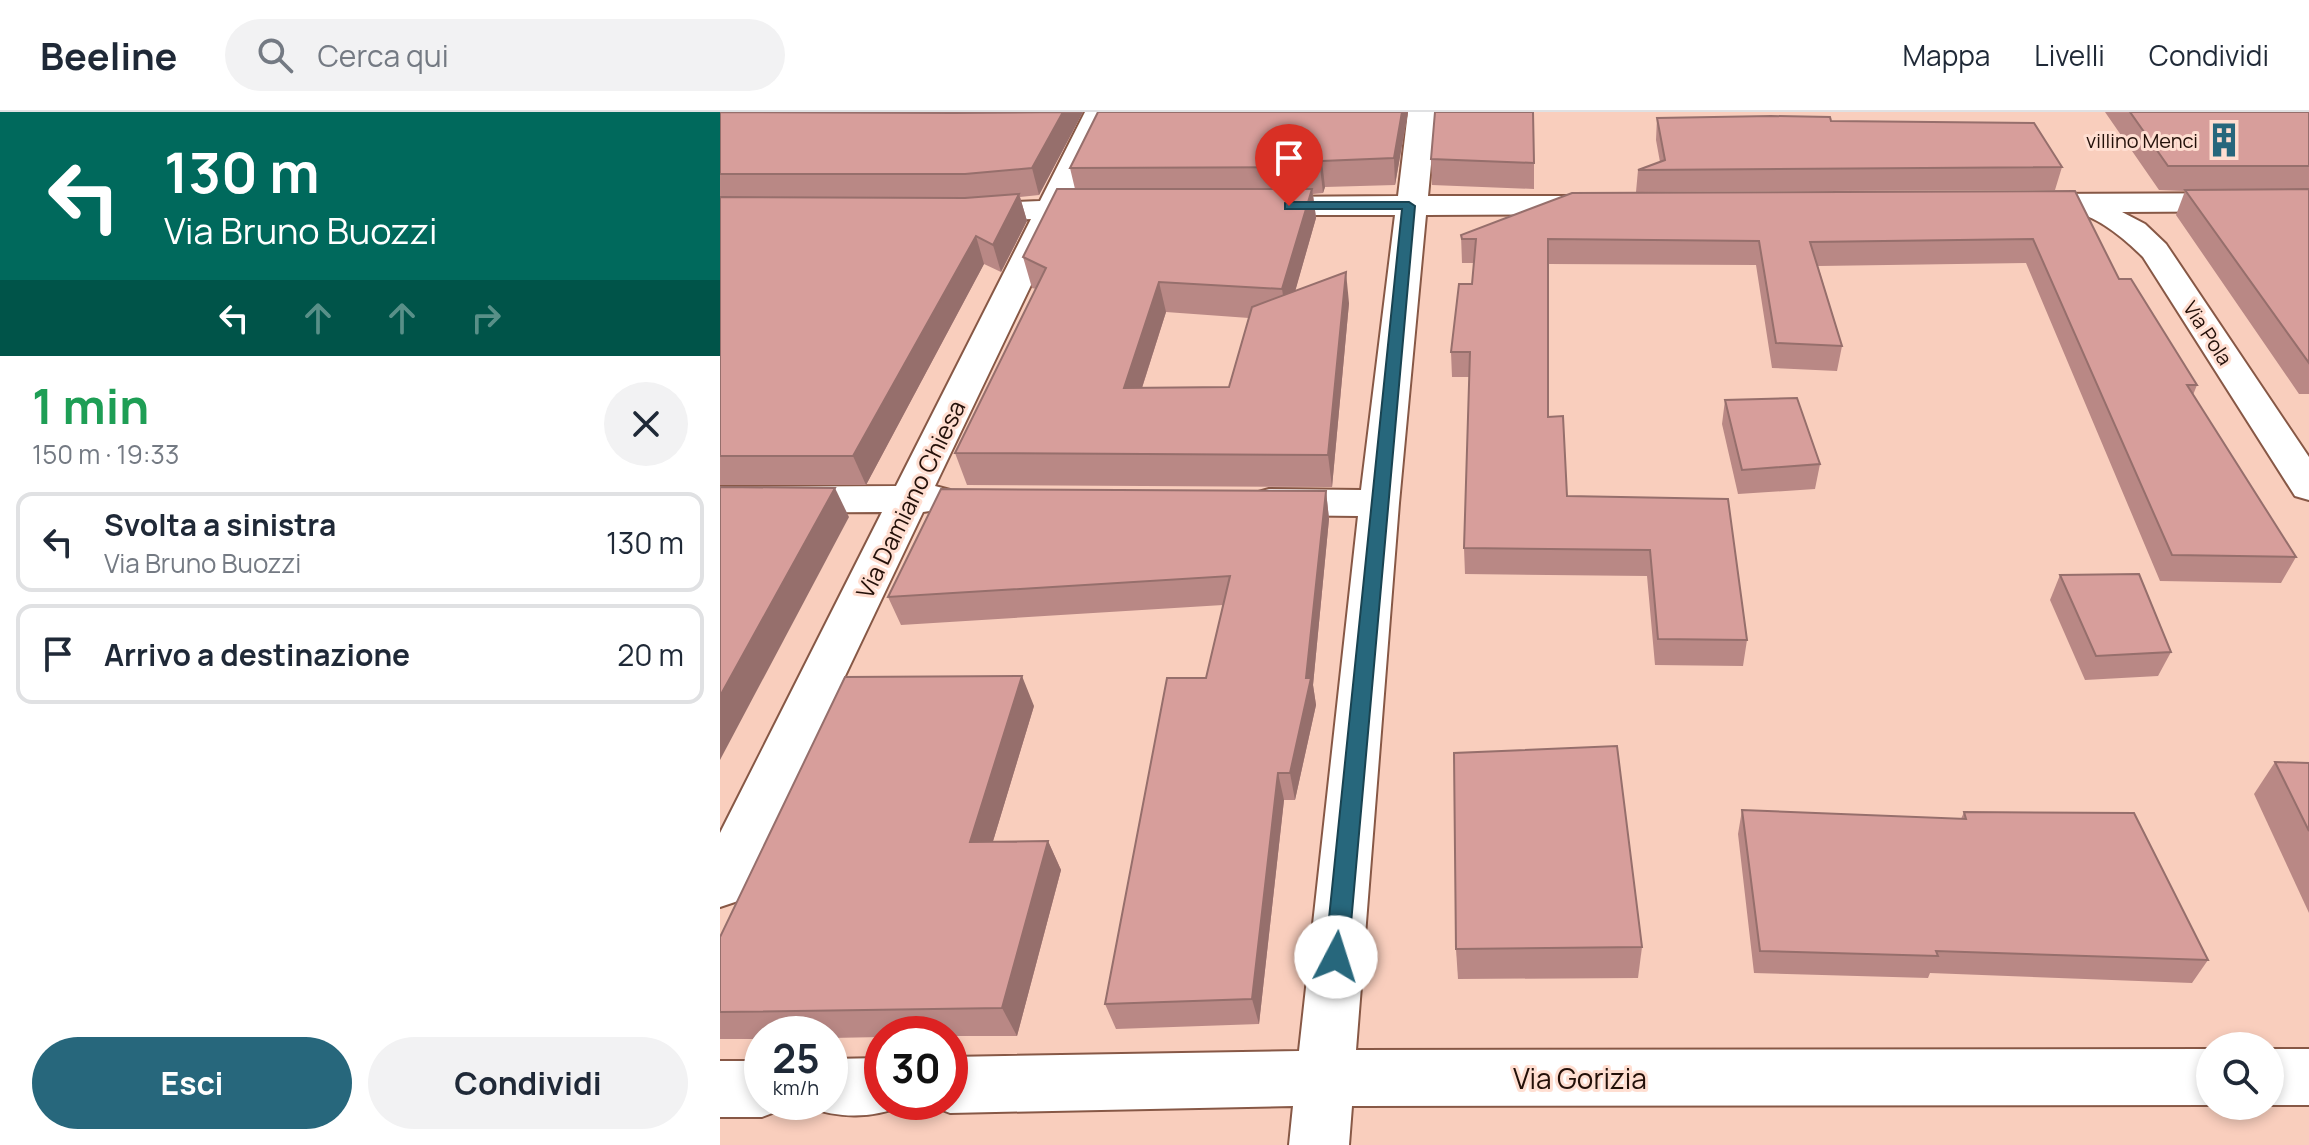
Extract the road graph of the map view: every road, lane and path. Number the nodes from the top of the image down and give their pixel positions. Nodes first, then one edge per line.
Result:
1 (1099, 112) edge
2 (1422, 112) edge
3 (2309, 202) edge
4 (1989, 203) edge
5 (2083, 203) junction
6 (1628, 205) edge
7 (936, 206) edge
8 (1143, 206) edge
9 (1221, 206) edge
10 (1409, 206) junction
11 (1049, 207) junction
12 (2309, 487) edge
13 (911, 499) junction
14 (973, 499) edge
15 (720, 500) edge
16 (1238, 502) edge
17 (1379, 503) junction
18 (720, 885) edge
19 (2196, 1077) edge
20 (2284, 1077) edge
21 (2309, 1077) edge
22 (1325, 1078) junction
23 (968, 1085) edge
24 (720, 1089) edge
25 (744, 1089) edge
26 (1319, 1145) edge

1 - 11 street, Via Damiano Chiesa
2 - 10 street
3 - 5 street
4 - 5 street
5 - 12 street, Via Pola
6 - 10 street
7 - 11 street
8 - 11 street
9 - 10 street
10 - 17 street
11 - 13 street, Via Damiano Chiesa
13 - 14 street
13 - 15 street
13 - 18 street, Via Damiano Chiesa
16 - 17 street
17 - 22 street
19 - 22 street, Via Gorizia
20 - 21 street
22 - 23 street, Via Gorizia
22 - 26 street
24 - 25 street

